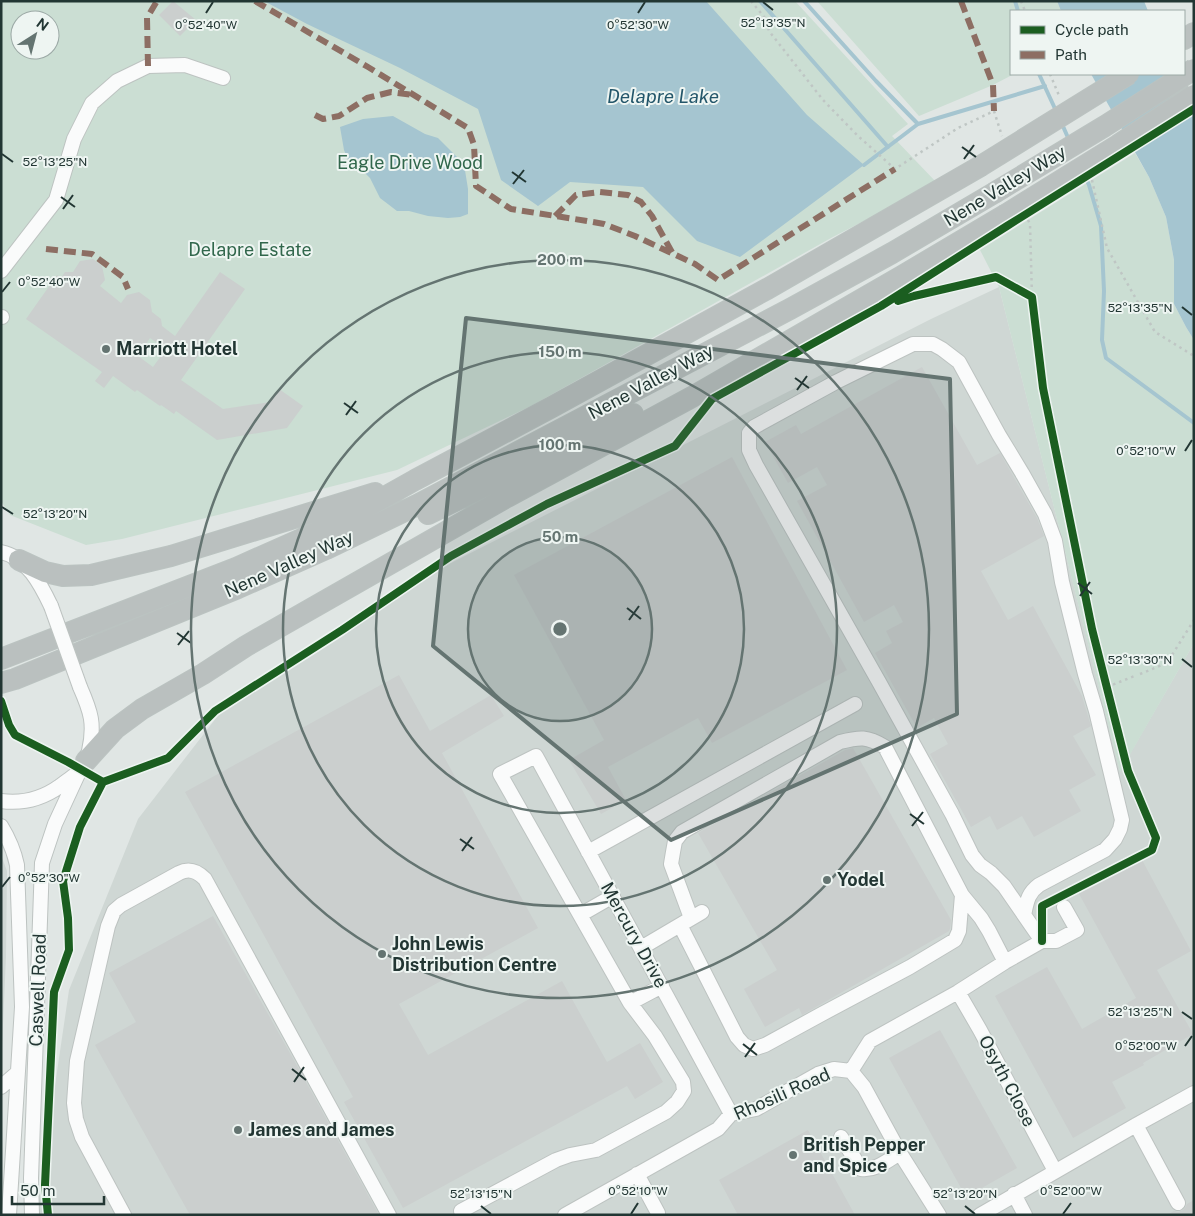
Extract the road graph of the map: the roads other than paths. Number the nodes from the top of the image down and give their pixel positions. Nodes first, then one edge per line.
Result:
1 (1127, 75) edge
2 (1185, 75) edge
3 (223, 78) dead end
4 (1194, 95) edge
5 (1, 271) edge
6 (801, 333) junction
7 (415, 480) junction
8 (7, 553) edge
9 (238, 588) junction
10 (1, 659) edge
11 (1, 683) edge
12 (855, 704) dead end
13 (82, 766) junction
14 (1, 801) edge
15 (1, 826) edge
16 (588, 852) junction
17 (962, 895) junction
18 (613, 896) junction
19 (1064, 907) dead end
20 (580, 915) junction
21 (1024, 915) junction
22 (691, 918) junction
23 (1042, 941) junction
24 (641, 948) junction
25 (1004, 962) junction
26 (662, 986) junction
27 (958, 992) junction
28 (630, 1003) junction
29 (850, 1071) junction
30 (17, 1073) junction
31 (1, 1087) edge
32 (1194, 1093) edge
33 (731, 1114) junction
34 (1136, 1125) junction
35 (841, 1137) dead end
36 (900, 1153) junction
37 (1055, 1172) junction
38 (637, 1174) junction
39 (1014, 1194) junction
40 (1178, 1203) dead end
41 (461, 1211) dead end
42 (9, 1215) edge
43 (32, 1215) edge
44 (124, 1215) edge
45 (389, 1215) edge
46 (565, 1215) edge
47 (658, 1215) edge
48 (939, 1215) edge
49 (980, 1215) edge
50 (1025, 1215) edge

1 - 7 highway, Nene Valley Way, bridge
2 - 9 highway, Nene Valley Way, bridge
3 - 5 street
4 - 6 highway, bridge
6 - 9 highway
6 - 13 highway
7 - 8 highway
7 - 10 highway, Nene Valley Way
8 - 13 street, Caswell Road, bridge
9 - 11 highway, Nene Valley Way
12 - 16 street
13 - 14 street
13 - 43 street, Caswell Road
15 - 30 street, Caswell Road
16 - 18 street, Mercury Drive
16 - 20 street, Mercury Drive
17 - 22 street
17 - 22 street
17 - 25 street
18 - 20 street
18 - 24 street, Mercury Drive
19 - 23 street, Rhosili Road
20 - 28 street
21 - 21 street
21 - 23 street
22 - 24 street
23 - 25 street, Rhosili Road
24 - 26 street, Mercury Drive
25 - 27 street, Rhosili Road
26 - 28 street
26 - 33 street, Mercury Drive
27 - 29 street, Rhosili Road
27 - 37 street, Osyth Close
28 - 41 street
29 - 33 street, Rhosili Road
29 - 36 street
30 - 31 street
30 - 42 street, Caswell Road
32 - 34 street
33 - 38 street, Rhosili Road
34 - 37 street
34 - 40 street
35 - 36 street
36 - 48 street
37 - 39 street
38 - 46 street, Rhosili Road
38 - 47 street
39 - 49 street
39 - 50 street
44 - 45 street

